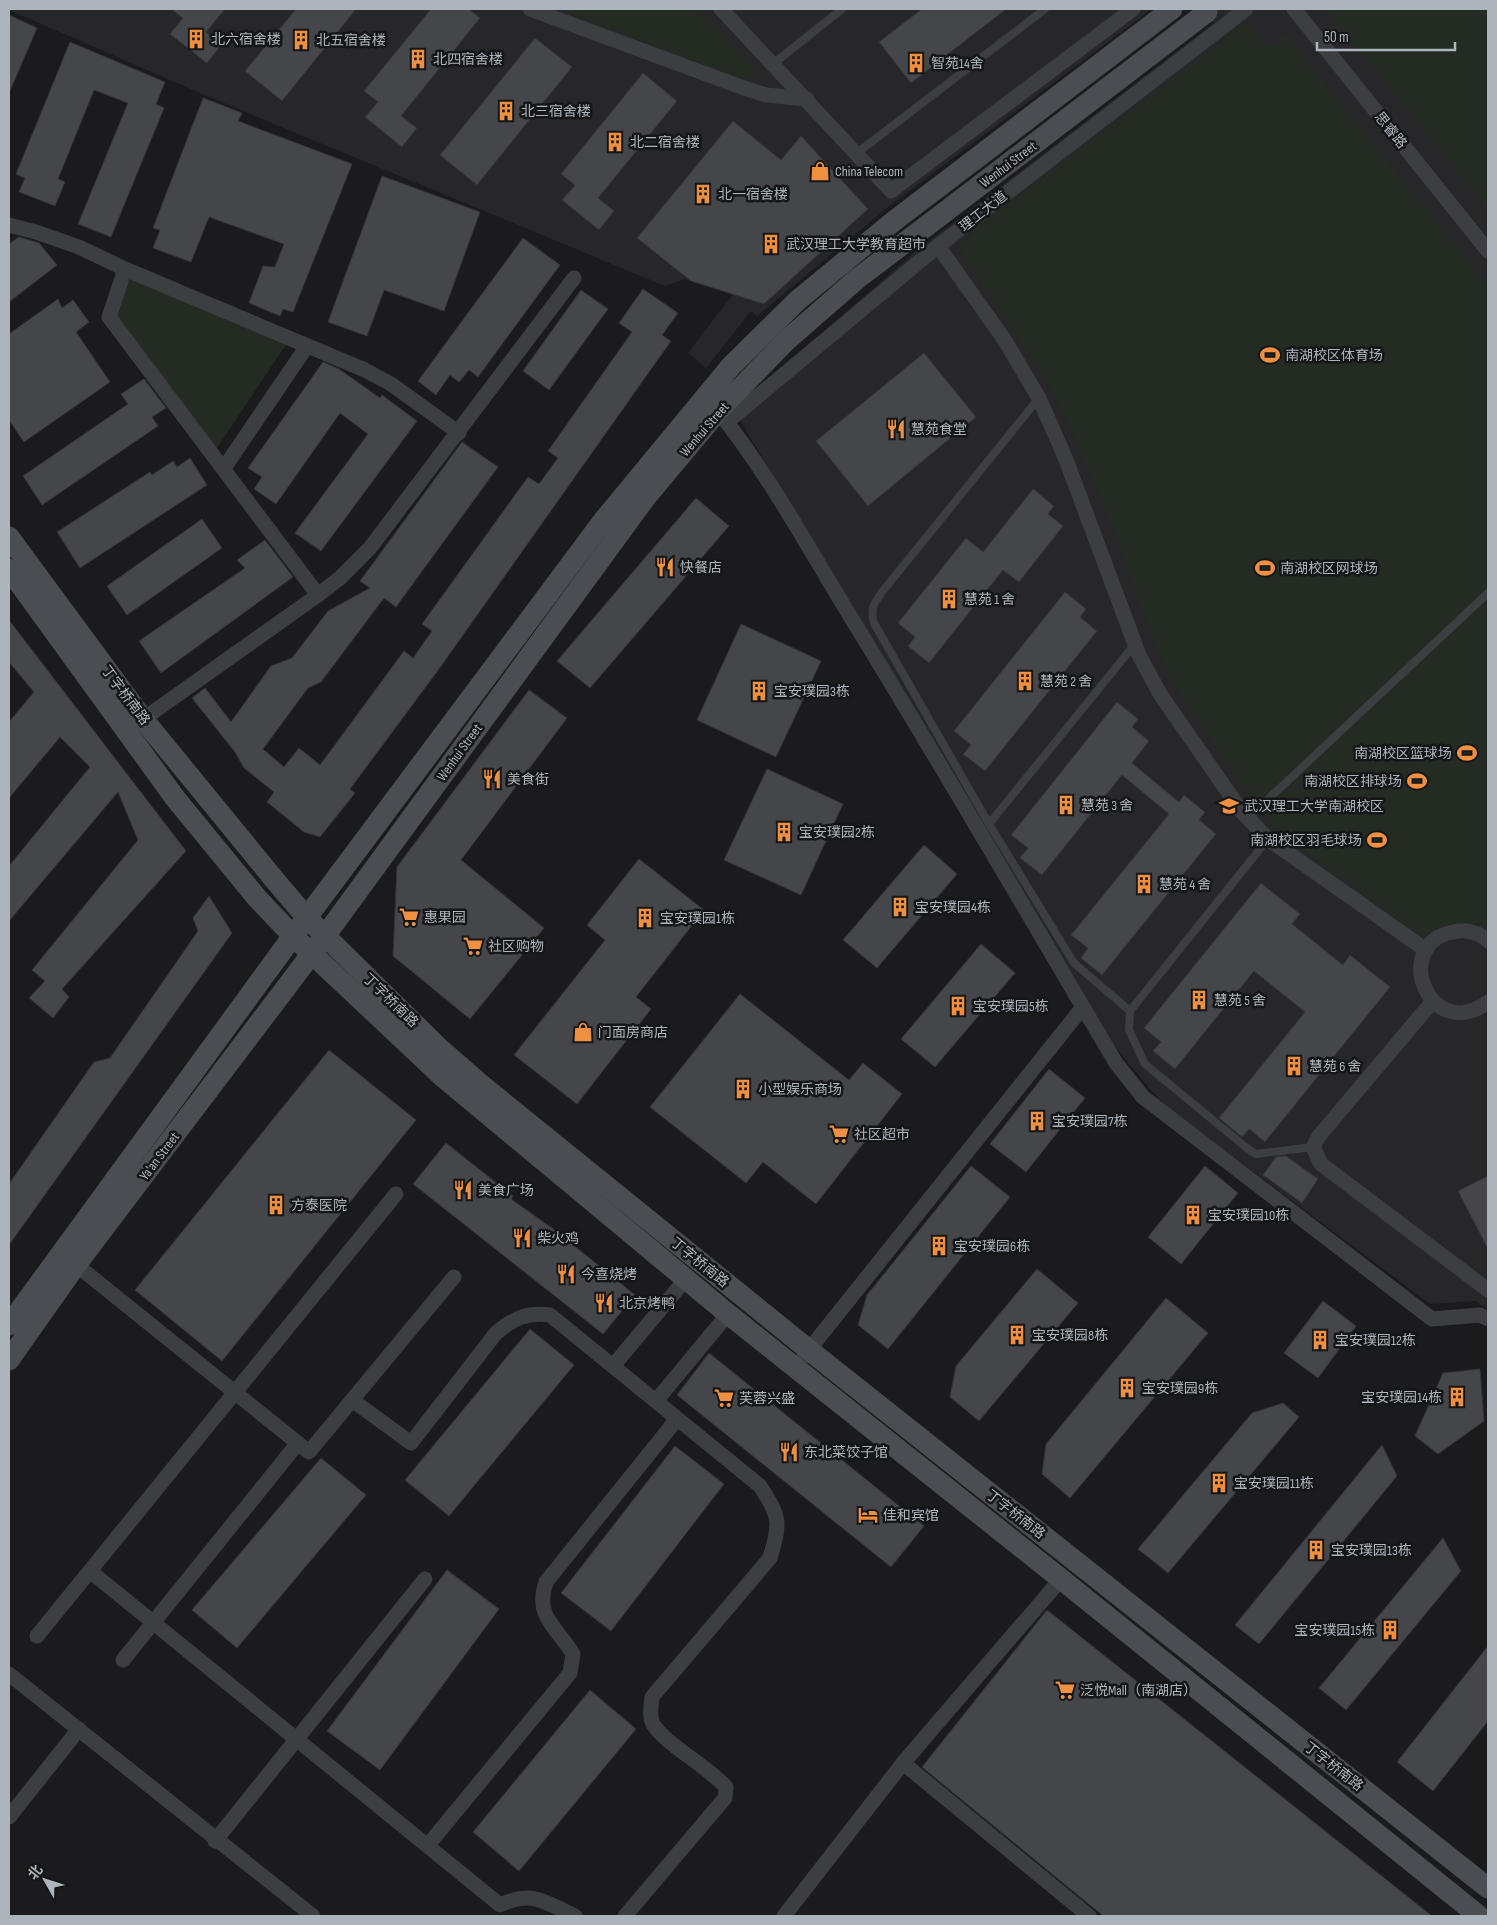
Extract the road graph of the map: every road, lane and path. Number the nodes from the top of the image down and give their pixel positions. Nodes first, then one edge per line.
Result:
1 (530, 9) edge
2 (720, 9) edge
3 (842, 9) edge
4 (1045, 9) edge
5 (1132, 9) edge
6 (1172, 9) edge
7 (1246, 9) edge
8 (1294, 9) edge
9 (1207, 12) dead end
10 (1234, 13) edge
11 (773, 64) junction
12 (807, 99) junction
13 (856, 153) junction
14 (9, 225) edge
15 (938, 246) junction
16 (1488, 251) edge
17 (125, 269) junction
18 (574, 278) dead end
19 (307, 346) junction
20 (1039, 398) junction
21 (723, 417) junction
22 (458, 433) junction
23 (224, 468) junction
24 (9, 537) edge
25 (9, 569) edge
26 (1488, 592) edge
27 (318, 595) junction
28 (1134, 644) junction
29 (143, 719) junction
30 (126, 732) junction
31 (1247, 819) junction
32 (989, 824) junction
33 (1268, 839) junction
34 (307, 918) junction
35 (293, 936) junction
36 (325, 936) junction
37 (1488, 941) edge
38 (1426, 950) junction
39 (312, 954) junction
40 (1433, 1001) junction
41 (1488, 1002) edge
42 (1083, 1007) junction
43 (1130, 1011) junction
44 (1313, 1147) junction
45 (396, 1194) dead end
46 (69, 1259) junction
47 (454, 1277) dead end
48 (685, 1280) junction
49 (1488, 1290) edge
50 (728, 1314) junction
51 (1488, 1319) edge
52 (10, 1322) edge
53 (809, 1350) junction
54 (9, 1360) edge
55 (613, 1366) junction
56 (795, 1367) junction
57 (235, 1392) junction
58 (352, 1400) junction
59 (656, 1401) junction
60 (677, 1419) junction
61 (298, 1443) junction
62 (90, 1571) junction
63 (1061, 1578) junction
64 (425, 1579) dead end
65 (154, 1623) junction
66 (37, 1636) dead end
67 (123, 1660) dead end
68 (9, 1674) edge
69 (79, 1730) junction
70 (297, 1739) junction
71 (903, 1763) junction
72 (9, 1817) edge
73 (215, 1841) junction
74 (428, 1845) junction
75 (1488, 1888) edge
76 (313, 1916) edge
77 (575, 1916) edge
78 (625, 1916) edge
79 (784, 1916) edge
80 (1089, 1916) edge
81 (1479, 1916) edge

1 - 12 street
2 - 11 street
3 - 11 lane
4 - 13 lane
5 - 13 street
6 - 34 main road, Wenhui Street
7 - 10 street, 理工大道
8 - 16 street, 思睿路
9 - 21 main road, Wenhui Street
10 - 15 street, 理工大道
11 - 12 street
12 - 13 street
14 - 17 street
15 - 20 street
15 - 21 street, 理工大道
17 - 19 street
17 - 23 street
18 - 22 street
19 - 22 street
19 - 23 street
20 - 28 street
20 - 32 lane
21 - 36 main road, Wenhui Street
21 - 42 street
22 - 27 street
23 - 27 street
24 - 29 main road, 丁字桥南路
25 - 30 main road, 丁字桥南路
26 - 31 lane
27 - 29 street
28 - 31 street
28 - 32 lane
29 - 30 street
29 - 34 main road, 丁字桥南路
30 - 35 main road, 丁字桥南路
31 - 33 street
32 - 43 lane
33 - 38 street
33 - 43 lane
34 - 35 main road, Wenhui Street
34 - 36 main road, 丁字桥南路
35 - 39 main road, 丁字桥南路
35 - 46 main road, Ya'an Street
36 - 39 main road, Wenhui Street
36 - 53 main road, 丁字桥南路
37 - 38 street
38 - 40 street
39 - 46 main road, Ya'an Street
39 - 48 main road, 丁字桥南路
40 - 41 street
40 - 44 street
42 - 51 street
42 - 53 street
43 - 44 lane
44 - 49 street
45 - 57 street
46 - 52 main road, Ya'an Street
46 - 54 main road, Ya'an Street
46 - 57 street
47 - 58 street
48 - 50 main road, 丁字桥南路
48 - 55 street
50 - 56 main road, 丁字桥南路
50 - 59 street
53 - 56 street
53 - 75 main road, 丁字桥南路
55 - 58 street
55 - 59 street
56 - 63 main road, 丁字桥南路
57 - 61 street
57 - 62 street
58 - 61 street
59 - 60 street
60 - 74 street
60 - 78 street
61 - 65 street
62 - 65 street
62 - 66 street
63 - 71 street
63 - 81 main road, 丁字桥南路
64 - 70 street
65 - 67 street
65 - 70 street
68 - 69 street
69 - 72 street
69 - 73 street
70 - 73 street
70 - 74 street
71 - 79 street
71 - 80 street
73 - 76 street
74 - 77 street

